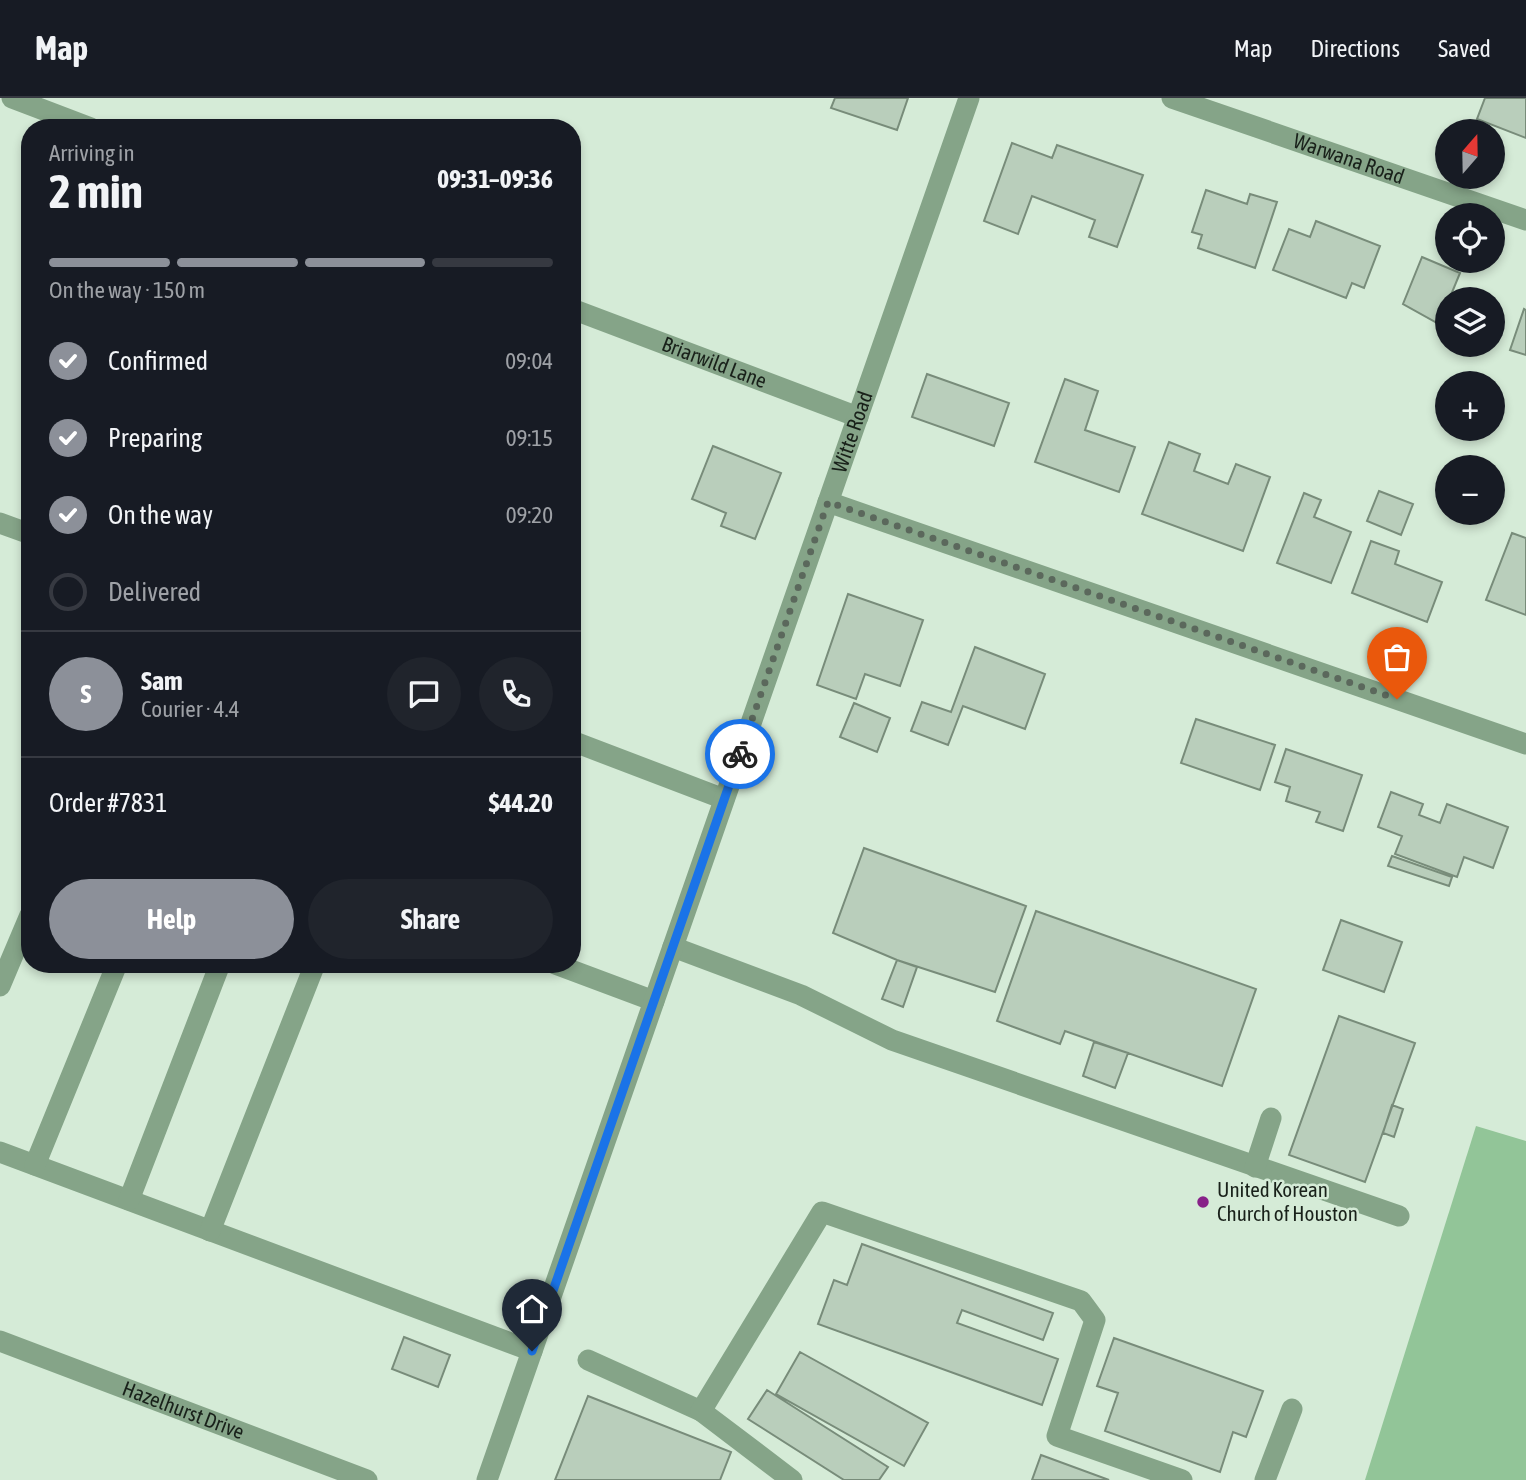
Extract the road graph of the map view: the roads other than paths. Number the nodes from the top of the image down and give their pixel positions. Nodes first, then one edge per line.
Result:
1 (12, 98) edge
2 (969, 98) edge
3 (1172, 98) edge
4 (67, 119) edge
5 (1526, 220) edge
6 (581, 312) edge
7 (858, 417) junction
8 (828, 502) junction
9 (0, 523) edge
10 (21, 531) edge
11 (581, 744) edge
12 (1526, 744) edge
13 (724, 799) junction
14 (21, 936) edge
15 (673, 947) junction
16 (113, 973) edge
17 (217, 973) edge
18 (311, 973) edge
19 (579, 973) edge
20 (0, 986) edge
21 (654, 1001) junction
22 (1271, 1118) dead end
23 (0, 1152) edge
24 (35, 1165) junction
25 (1255, 1167) junction
26 (130, 1200) junction
27 (1399, 1216) dead end
28 (210, 1231) junction
29 (0, 1341) edge
30 (532, 1351) junction
31 (588, 1360) dead end
32 (1292, 1409) dead end
33 (701, 1411) junction
34 (367, 1480) edge
35 (487, 1480) edge
36 (792, 1480) edge
37 (1182, 1480) edge
38 (1265, 1480) edge

1 - 4 street
2 - 7 street, Witte Road
3 - 5 street, Warwana Road
6 - 7 street, Briarwild Lane
7 - 8 street, Witte Road
8 - 12 street
8 - 13 street, Witte Road
9 - 10 street
11 - 13 street
13 - 15 street, Witte Road
14 - 20 street
15 - 21 street, Witte Road
15 - 25 street
16 - 24 street
17 - 26 street
18 - 28 street
19 - 21 street
21 - 30 street, Witte Road
22 - 25 street
23 - 24 street
24 - 26 street
25 - 27 street
26 - 28 street
28 - 30 street
29 - 34 street, Hazelhurst Drive
30 - 35 street, Witte Road
31 - 33 street
32 - 38 street
33 - 36 street
33 - 37 street

